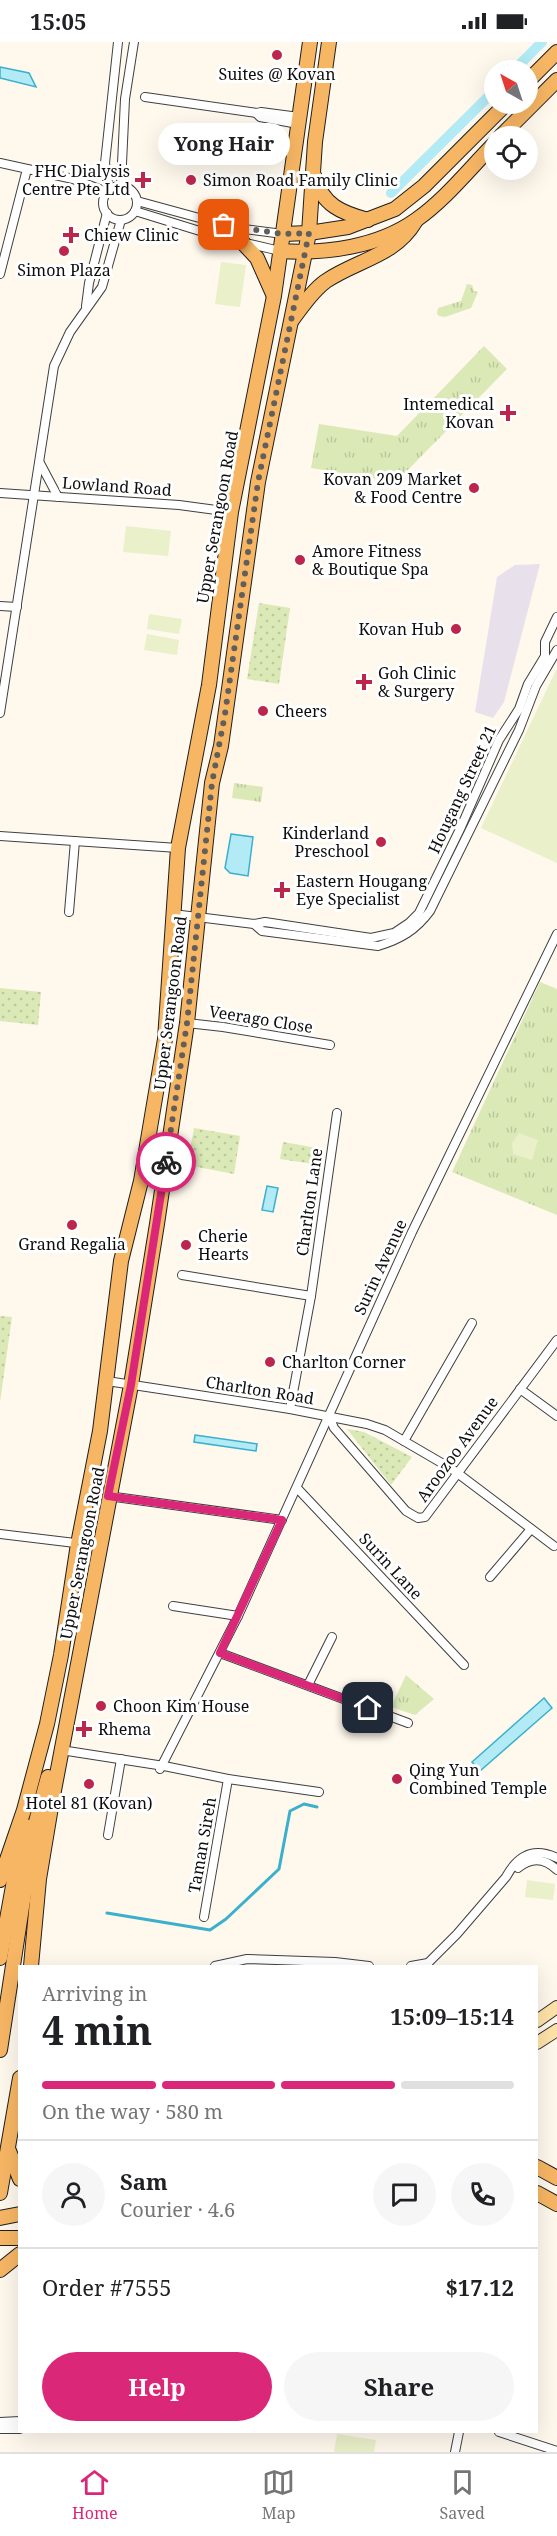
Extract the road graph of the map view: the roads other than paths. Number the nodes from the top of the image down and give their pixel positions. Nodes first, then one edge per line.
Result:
1 (118, 42) edge
2 (134, 42) edge
3 (310, 42) edge
4 (328, 42) edge
5 (557, 52) edge
6 (538, 71) edge
7 (555, 84) edge
8 (145, 97) dead end
9 (496, 114) edge
10 (299, 120) junction
11 (511, 126) edge
12 (484, 153) edge
13 (0, 163) edge
14 (27, 169) junction
15 (105, 170) junction
16 (313, 172) junction
17 (88, 184) junction
18 (120, 185) junction
19 (108, 191) junction
20 (137, 201) junction
21 (135, 211) junction
22 (106, 213) junction
23 (121, 220) junction
24 (368, 220) junction
25 (416, 220) junction
26 (309, 233) junction
27 (283, 234) junction
28 (243, 243) junction
29 (280, 251) junction
30 (305, 253) junction
31 (0, 274) edge
32 (274, 296) junction
33 (86, 307) junction
34 (289, 325) junction
35 (39, 460) junction
36 (0, 493) edge
37 (35, 495) junction
38 (58, 497) junction
39 (231, 512) junction
40 (0, 606) edge
41 (17, 607) junction
42 (557, 617) edge
43 (557, 650) edge
44 (0, 713) edge
45 (0, 836) edge
46 (75, 841) junction
47 (178, 848) junction
48 (69, 912) dead end
49 (173, 914) junction
50 (197, 916) junction
51 (254, 924) junction
52 (557, 934) edge
53 (187, 1023) junction
54 (330, 1045) dead end
55 (337, 1113) dead end
56 (182, 1275) dead end
57 (311, 1296) junction
58 (472, 1323) dead end
59 (557, 1340) edge
60 (107, 1381) junction
61 (131, 1385) junction
62 (520, 1389) junction
63 (290, 1409) junction
64 (329, 1416) junction
65 (557, 1416) edge
66 (404, 1441) junction
67 (458, 1473) junction
68 (297, 1488) junction
69 (108, 1496) junction
70 (282, 1520) junction
71 (531, 1529) junction
72 (0, 1534) edge
73 (78, 1544) junction
74 (99, 1546) junction
75 (554, 1546) dead end
76 (490, 1577) dead end
77 (173, 1606) dead end
78 (238, 1616) junction
79 (332, 1637) dead end
80 (220, 1653) junction
81 (464, 1665) dead end
82 (308, 1685) junction
83 (71, 1700) junction
84 (408, 1723) dead end
85 (61, 1752) junction
86 (121, 1761) junction
87 (162, 1767) junction
88 (228, 1779) junction
89 (319, 1792) dead end
90 (24, 1810) junction
91 (108, 1835) dead end
92 (557, 1858) edge
93 (557, 1870) edge
94 (506, 1877) junction
95 (0, 1880) edge
96 (204, 1917) dead end
97 (0, 1958) edge
98 (31, 1965) edge
99 (219, 1965) edge
100 (323, 1965) edge
101 (360, 1965) edge
102 (427, 1965) edge
103 (557, 2007) edge
104 (538, 2019) edge
105 (557, 2030) edge
106 (538, 2042) edge
107 (0, 2050) edge
108 (18, 2091) edge
109 (9, 2150) junction
110 (538, 2168) edge
111 (18, 2174) edge
112 (557, 2178) edge
113 (0, 2193) edge
114 (538, 2194) edge
115 (557, 2204) edge
116 (18, 2214) edge
117 (0, 2218) edge
118 (0, 2238) edge
119 (18, 2238) edge
120 (18, 2256) edge
121 (0, 2270) edge
122 (18, 2421) edge
123 (0, 2422) edge
124 (18, 2429) edge
125 (0, 2430) edge
126 (459, 2433) edge
127 (502, 2433) edge
128 (557, 2451) edge
129 (455, 2452) edge

1 - 15 street
2 - 18 street
3 - 10 main road, Upper Serangoon Road
4 - 16 main road, Upper Serangoon Road
5 - 6 main road
7 - 11 main road
8 - 10 street
9 - 24 main road
10 - 27 main road, Upper Serangoon Road
12 - 25 main road
13 - 14 street
14 - 17 street
14 - 31 street
15 - 17 street
15 - 19 street
16 - 24 main road
16 - 26 main road, Upper Serangoon Road
17 - 19 street
18 - 19 street
18 - 20 street
19 - 22 street
20 - 21 street
20 - 27 street
21 - 23 street
21 - 28 street
22 - 23 street
22 - 33 street
23 - 33 street
24 - 26 main road
25 - 30 main road
25 - 34 main road
26 - 27 main road
26 - 30 main road, Upper Serangoon Road
27 - 29 main road, Upper Serangoon Road
28 - 29 street
28 - 32 main road
29 - 30 main road
29 - 32 main road, Upper Serangoon Road
30 - 34 main road, Upper Serangoon Road
32 - 39 main road, Upper Serangoon Road
33 - 35 street
34 - 50 main road, Upper Serangoon Road
35 - 37 street
35 - 38 street
36 - 37 street, Lowland Road
37 - 38 street, Lowland Road
37 - 41 street
38 - 39 street, Lowland Road
39 - 47 main road, Upper Serangoon Road
40 - 41 street
41 - 44 street
42 - 51 street, Hougang Street 21
43 - 51 street, Hougang Street 21
45 - 46 street
46 - 47 street
46 - 48 street
47 - 49 main road, Upper Serangoon Road
49 - 50 street, Hougang Street 21
49 - 60 main road, Upper Serangoon Road
50 - 51 street, Hougang Street 21
50 - 53 main road, Upper Serangoon Road
52 - 64 street, Surin Avenue
53 - 54 street, Veerago Close
53 - 61 main road, Upper Serangoon Road
55 - 57 street, Charlton Lane
56 - 57 street
57 - 63 street, Charlton Lane
58 - 66 street
59 - 62 street, Aroozoo Avenue
60 - 61 street, Charlton Road
60 - 73 main road, Upper Serangoon Road
61 - 63 street, Charlton Road
61 - 69 main road, Upper Serangoon Road
62 - 65 street
62 - 67 street, Aroozoo Avenue
63 - 64 street, Charlton Road
64 - 66 street, Charlton Road
64 - 67 street, Aroozoo Avenue
64 - 68 street, Surin Avenue
66 - 67 street, Charlton Road
67 - 71 street, Charlton Road
68 - 70 street, Surin Avenue
68 - 81 street, Surin Lane
69 - 70 street
69 - 74 main road, Upper Serangoon Road
70 - 78 street, Surin Avenue
71 - 75 street, Charlton Road
71 - 76 street
72 - 73 street
73 - 74 street
73 - 90 main road, Upper Serangoon Road
74 - 83 main road, Upper Serangoon Road
77 - 78 street
78 - 80 street, Surin Avenue
79 - 82 street
80 - 82 street
80 - 87 street, Surin Avenue
82 - 84 street
83 - 85 main road, Upper Serangoon Road
83 - 107 main road
85 - 86 street
85 - 98 main road, Upper Serangoon Road
86 - 87 street
86 - 91 street
87 - 88 street
88 - 89 street
88 - 96 street, Taman Sireh
90 - 95 main road, Upper Serangoon Road
90 - 97 main road
92 - 94 street
93 - 94 street
94 - 102 street
99 - 100 street
100 - 101 street
103 - 104 main road
105 - 106 main road
108 - 109 main road
109 - 111 main road
109 - 113 main road
110 - 112 main road
114 - 115 main road
116 - 117 main road
118 - 119 main road
120 - 121 main road
122 - 123 street
124 - 125 street
126 - 129 street
127 - 128 street

